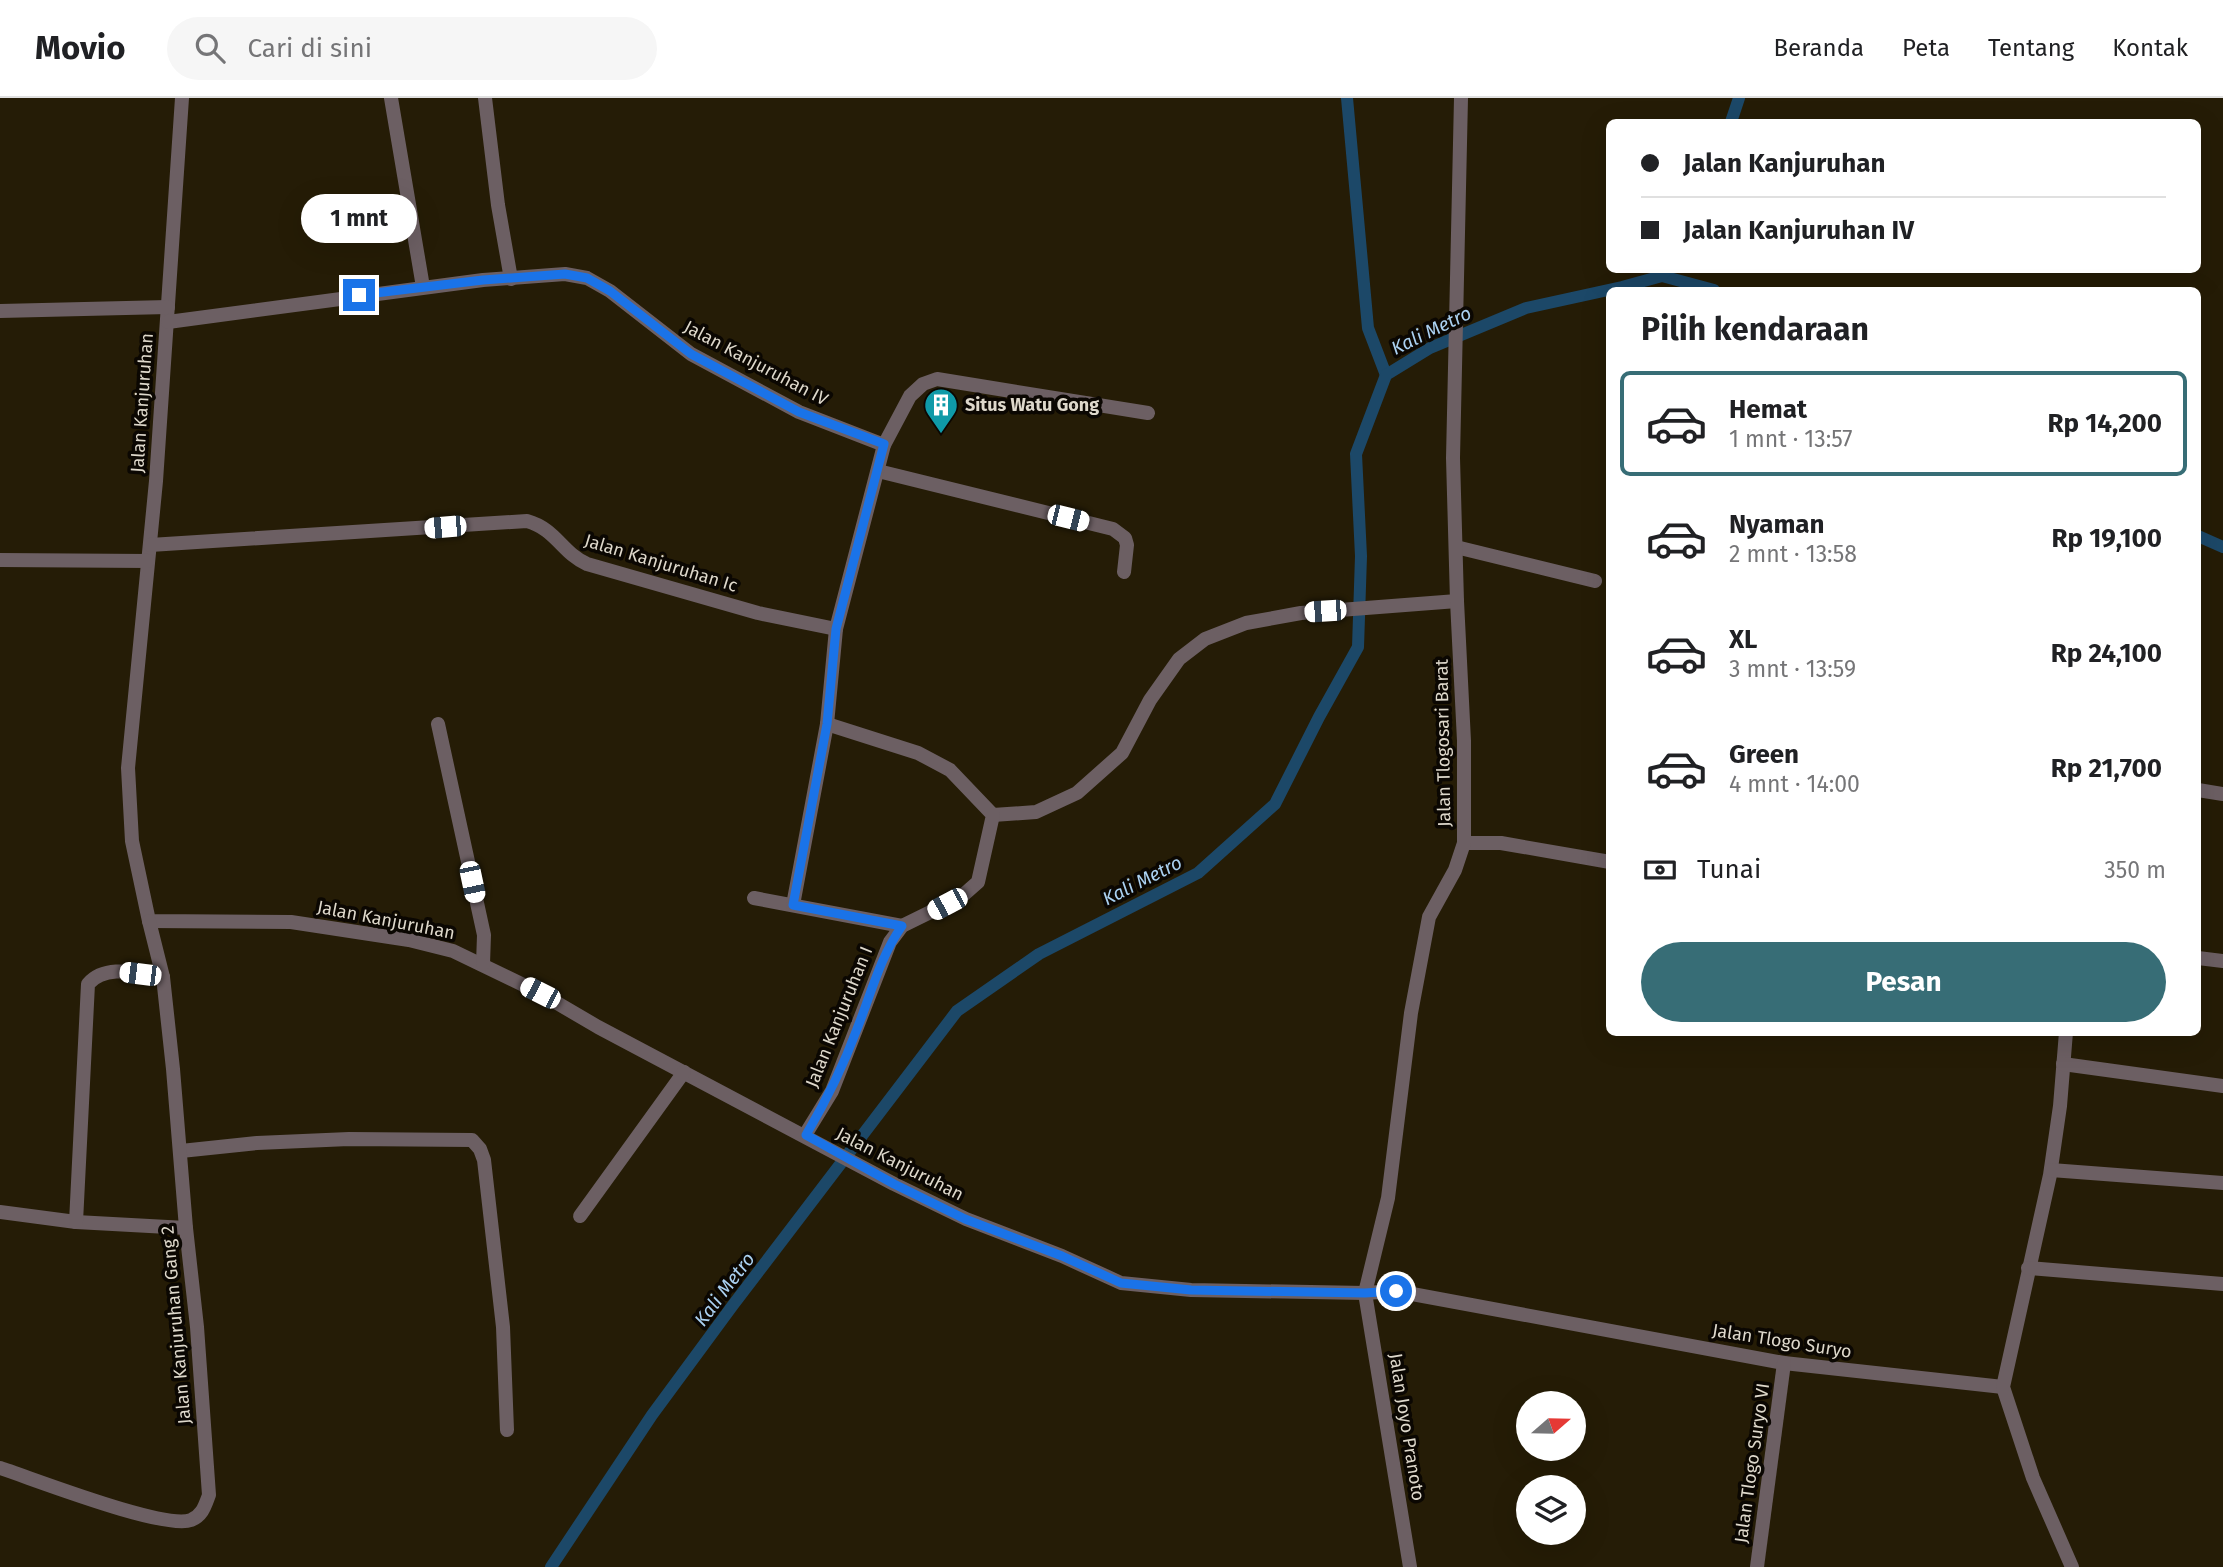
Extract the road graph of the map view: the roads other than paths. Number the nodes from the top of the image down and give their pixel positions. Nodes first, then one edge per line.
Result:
1 (182, 98) edge
2 (391, 98) edge
3 (485, 98) edge
4 (1461, 98) edge
5 (511, 279) junction
6 (423, 287) junction
7 (0, 311) edge
8 (167, 314) junction
9 (1148, 413) dead end
10 (884, 444) junction
11 (878, 471) junction
12 (150, 545) junction
13 (1456, 547) junction
14 (0, 560) edge
15 (149, 561) junction
16 (1124, 572) dead end
17 (1595, 581) dead end
18 (1457, 601) junction
19 (836, 629) junction
20 (438, 723) dead end
21 (827, 724) junction
22 (2201, 790) edge
23 (2223, 794) edge
24 (993, 815) junction
25 (1464, 843) junction
26 (1606, 861) edge
27 (754, 898) dead end
28 (793, 905) junction
29 (149, 921) junction
30 (902, 926) junction
31 (2201, 958) edge
32 (2223, 961) edge
33 (483, 964) junction
34 (163, 977) junction
35 (2066, 1036) edge
36 (2063, 1064) junction
37 (684, 1072) junction
38 (2223, 1086) edge
39 (811, 1139) junction
40 (181, 1151) junction
41 (2051, 1170) junction
42 (2223, 1183) edge
43 (0, 1212) edge
44 (580, 1216) dead end
45 (76, 1222) junction
46 (186, 1228) junction
47 (2028, 1268) junction
48 (2223, 1284) edge
49 (1365, 1293) junction
50 (1784, 1363) junction
51 (2003, 1387) junction
52 (507, 1430) dead end
53 (0, 1468) edge
54 (1410, 1567) edge
55 (1757, 1567) edge
56 (2072, 1567) edge

1 - 8 street, Jalan Kanjuruhan
2 - 6 street
3 - 5 street
4 - 13 street, Jalan Tlogosari Barat
5 - 6 street, Jalan Kanjuruhan IV
5 - 10 street, Jalan Kanjuruhan IV
6 - 8 street, Jalan Kanjuruhan IV
7 - 8 street, Jalan Kanjuruhan IV
8 - 12 street, Jalan Kanjuruhan
9 - 10 street
10 - 11 street
11 - 16 street
11 - 19 street
12 - 15 street, Jalan Kanjuruhan
12 - 19 street, Jalan Kanjuruhan Ic
13 - 17 street
13 - 18 street, Jalan Tlogosari Barat
14 - 15 street
15 - 29 street, Jalan Kanjuruhan
18 - 24 street
18 - 25 street, Jalan Tlogosari Barat
19 - 21 street
20 - 33 street
21 - 24 street
21 - 28 street
22 - 23 street
24 - 30 street
25 - 26 street
25 - 49 street, Jalan Tlogosari Barat
27 - 28 street
28 - 30 street
29 - 33 street, Jalan Kanjuruhan
29 - 34 street, Jalan Kanjuruhan Gang 2
30 - 39 street, Jalan Kanjuruhan I
31 - 32 street
33 - 37 street, Jalan Kanjuruhan
34 - 40 street, Jalan Kanjuruhan Gang 2
34 - 45 street
35 - 36 street
36 - 38 street
36 - 41 street
37 - 39 street, Jalan Kanjuruhan
37 - 44 street
39 - 49 street, Jalan Kanjuruhan
40 - 46 street, Jalan Kanjuruhan Gang 2
40 - 52 street
41 - 42 street
41 - 47 street
43 - 45 street
45 - 46 street
46 - 53 street, Jalan Kanjuruhan Gang 2
47 - 48 street
47 - 51 street
49 - 50 street, Jalan Tlogo Suryo
49 - 54 street, Jalan Joyo Pranoto
50 - 51 street, Jalan Tlogo Suryo
50 - 55 street, Jalan Tlogo Suryo VI
51 - 56 street

